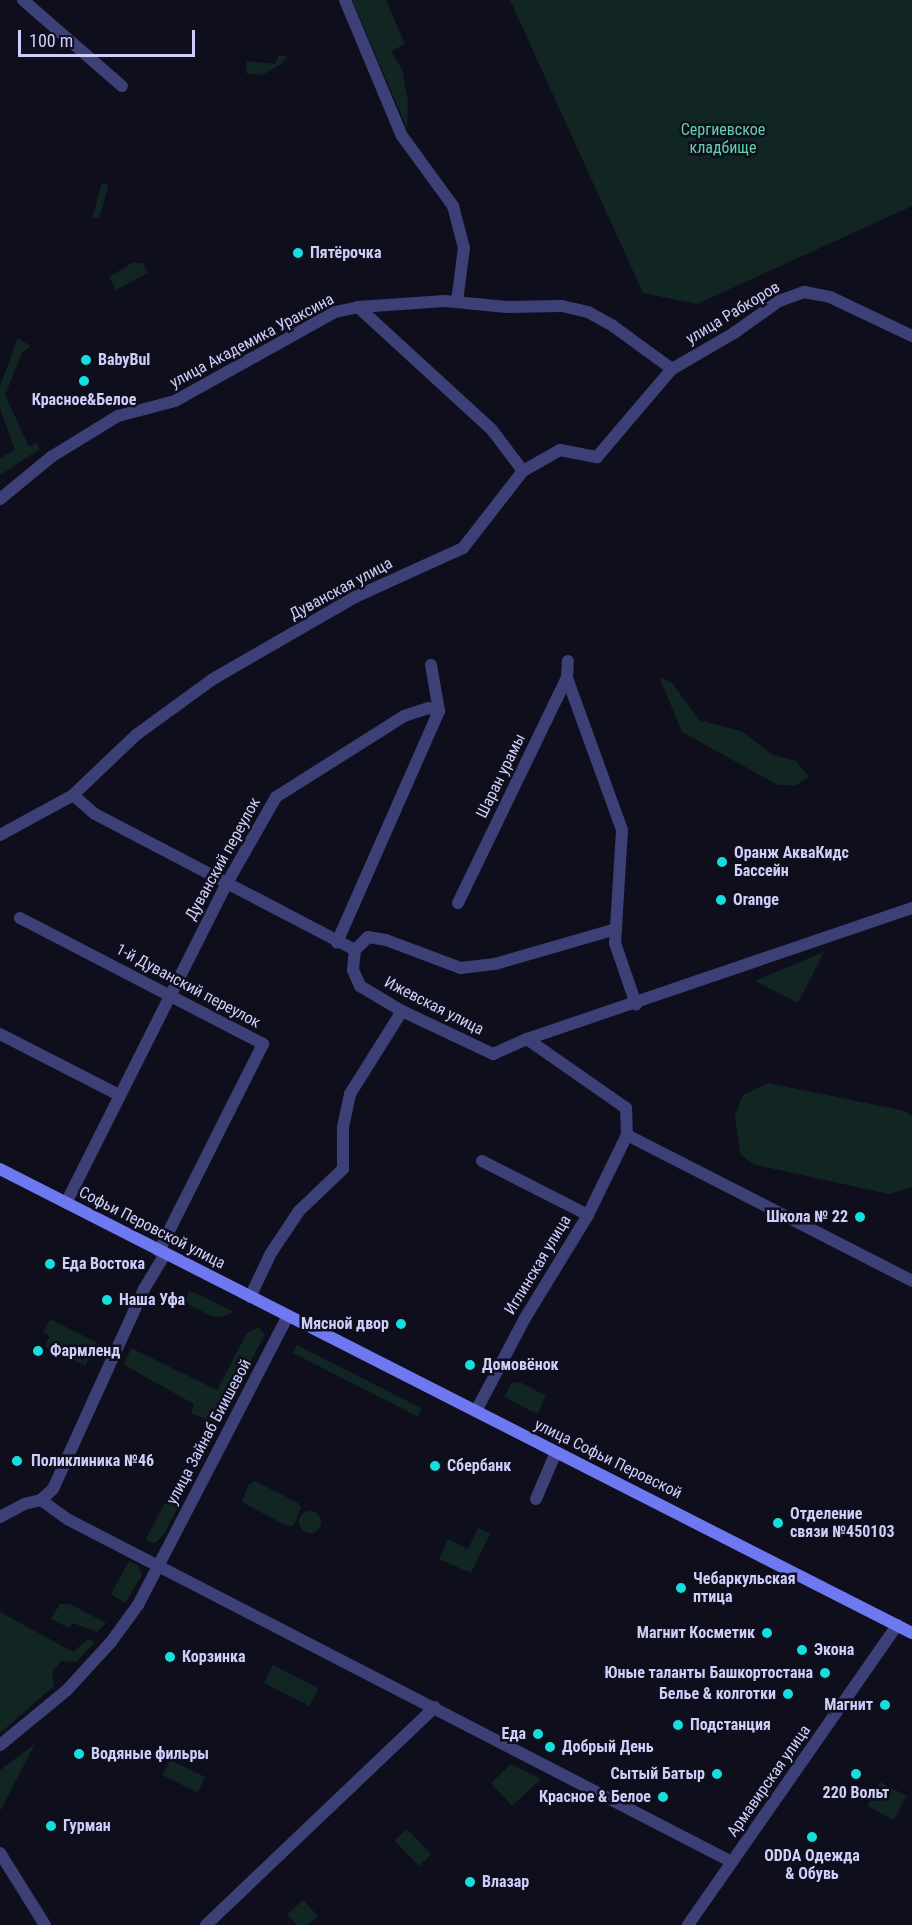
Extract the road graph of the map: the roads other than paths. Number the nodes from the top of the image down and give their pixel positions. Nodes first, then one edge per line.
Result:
1 (23, 0) edge
2 (345, 0) edge
3 (122, 86) dead end
4 (457, 301) junction
5 (358, 307) junction
6 (912, 336) edge
7 (672, 369) junction
8 (523, 471) junction
9 (0, 499) edge
10 (568, 661) dead end
11 (431, 665) dead end
12 (567, 678) junction
13 (439, 711) junction
14 (72, 795) junction
15 (0, 835) edge
16 (227, 884) junction
17 (458, 903) dead end
18 (912, 908) edge
19 (20, 918) dead end
20 (616, 928) junction
21 (337, 942) junction
22 (355, 950) junction
23 (170, 994) junction
24 (636, 1004) junction
25 (402, 1011) junction
26 (0, 1034) edge
27 (527, 1039) junction
28 (119, 1095) junction
29 (627, 1135) junction
30 (482, 1161) dead end
31 (0, 1169) edge
32 (66, 1203) junction
33 (588, 1215) junction
34 (162, 1252) junction
35 (912, 1281) edge
36 (250, 1296) junction
37 (288, 1316) junction
38 (476, 1411) junction
39 (556, 1452) junction
40 (536, 1499) dead end
41 (41, 1500) junction
42 (0, 1517) edge
43 (160, 1564) junction
44 (897, 1625) junction
45 (912, 1633) edge
46 (435, 1707) junction
47 (0, 1745) edge
48 (0, 1853) edge
49 (732, 1862) junction
50 (45, 1925) edge
51 (206, 1925) edge
52 (688, 1925) edge

1 - 3 street
2 - 4 street
4 - 5 street, улица Академика Ураксина
4 - 7 street, улица Академика Ураксина
5 - 8 street
5 - 9 street, улица Академика Ураксина
6 - 7 street, улица Рабкоров
7 - 8 street, Дуванская улица
8 - 14 street, Дуванская улица
10 - 12 street, Шаран урамы
11 - 13 street
12 - 17 street, Шаран урамы
12 - 20 street
13 - 16 street, Дуванский переулок
13 - 21 street
14 - 15 street, Дуванская улица
14 - 16 street
16 - 21 street
16 - 23 street, Дуванский переулок
18 - 24 street, Ижевская улица
19 - 23 street, 1-й Дуванский переулок
20 - 22 street
20 - 24 street
21 - 22 street
22 - 25 street, Ижевская улица
23 - 28 street, Дуванский переулок
23 - 34 street, 1-й Дуванский переулок
24 - 27 street, Ижевская улица
25 - 27 street, Ижевская улица
25 - 36 street
26 - 28 street
27 - 29 street
28 - 32 street, Дуванский переулок
29 - 33 street, Иглинская улица
29 - 35 street
30 - 33 street
31 - 32 main road, Софьи Перовской улица
32 - 34 main road, Софьи Перовской улица
33 - 38 street, Иглинская улица
34 - 36 main road, Софьи Перовской улица
34 - 41 street
36 - 37 main road, Софьи Перовской улица
37 - 38 main road, улица Софьи Перовской
37 - 43 street, улица Зайнаб Биишевой
38 - 39 main road, улица Софьи Перовской
39 - 40 street
39 - 44 main road, улица Софьи Перовской
41 - 42 street
41 - 43 street
43 - 46 street
43 - 47 street, улица Зайнаб Биишевой
44 - 45 main road, улица Софьи Перовской
44 - 49 street, Армавирская улица
46 - 49 street
46 - 51 street
48 - 50 street
49 - 52 street, Армавирская улица

